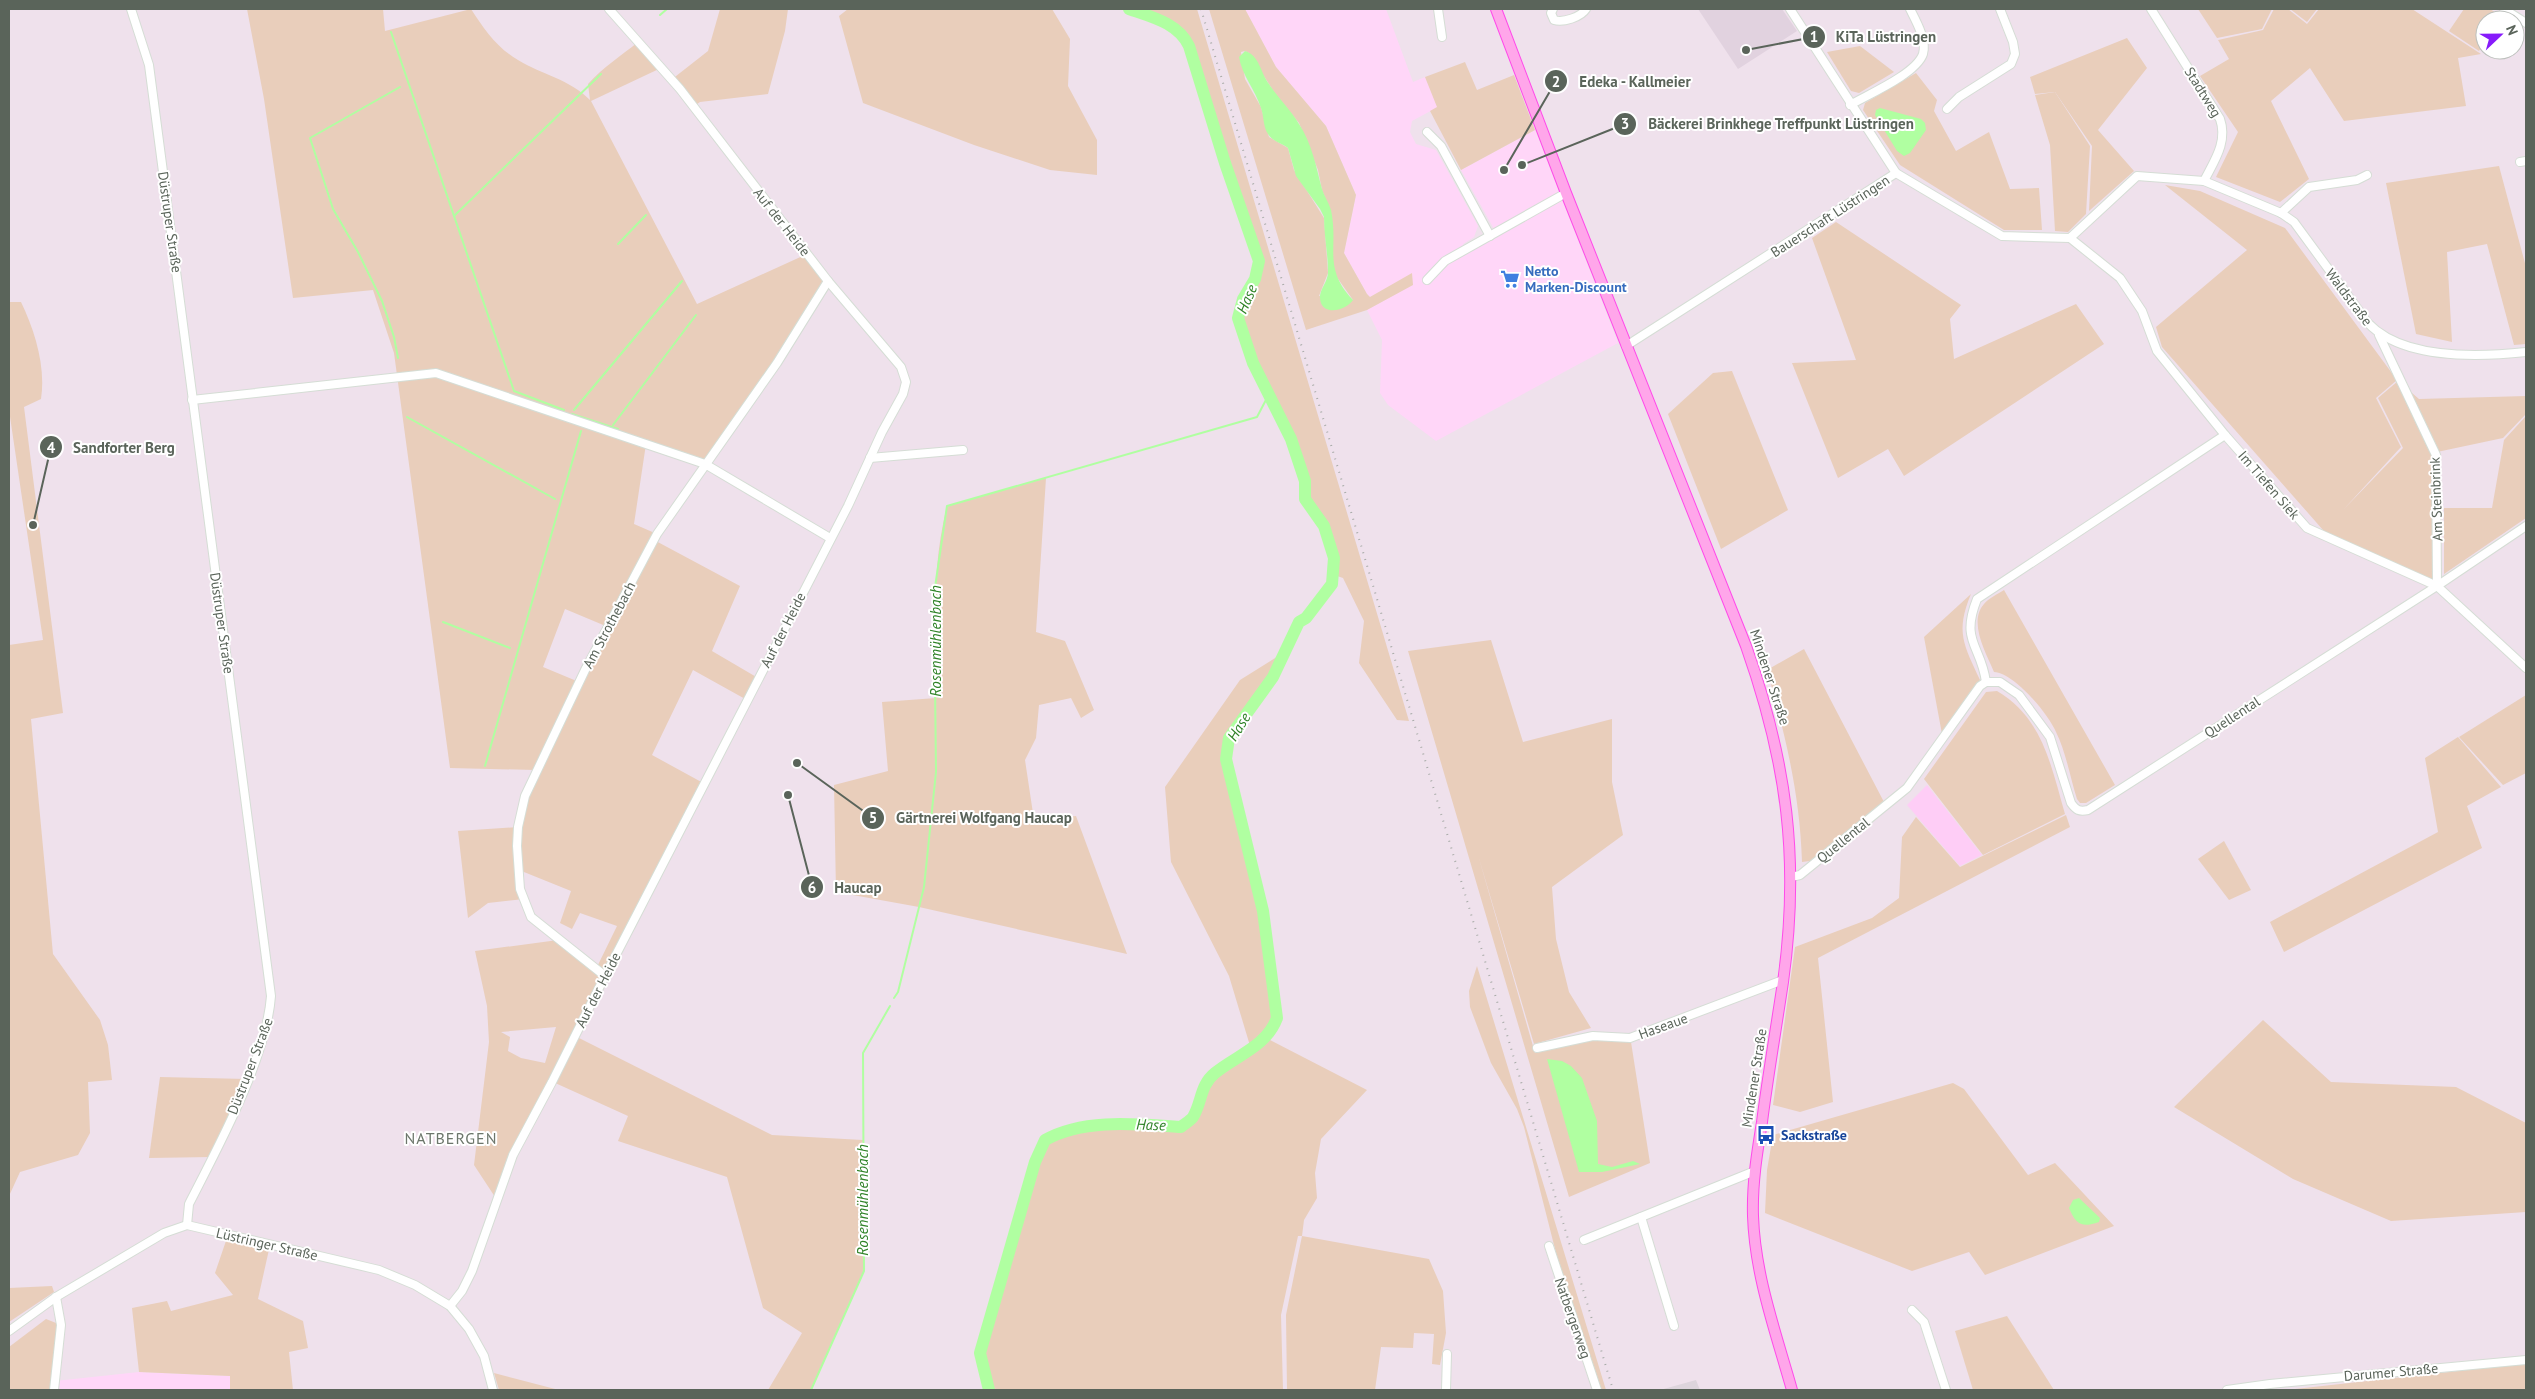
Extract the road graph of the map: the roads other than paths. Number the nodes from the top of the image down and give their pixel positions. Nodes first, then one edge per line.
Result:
1 (131, 9) edge
2 (609, 9) edge
3 (1438, 9) edge
4 (1496, 9) edge
5 (1553, 9) edge
6 (1586, 9) edge
7 (1790, 9) edge
8 (1910, 9) edge
9 (2000, 9) edge
10 (2151, 9) edge
11 (2504, 9) edge
12 (2526, 23) edge
13 (1442, 37) dead end
14 (1850, 105) junction
15 (1947, 108) dead end
16 (1427, 132) dead end
17 (1896, 173) junction
18 (2367, 175) dead end
19 (2204, 181) junction
20 (1566, 193) junction
21 (2281, 213) junction
22 (1490, 236) junction
23 (2070, 238) junction
24 (1427, 280) dead end
25 (828, 281) junction
26 (2379, 335) junction
27 (1626, 346) junction
28 (2526, 352) edge
29 (192, 400) junction
30 (2225, 435) junction
31 (963, 450) dead end
32 (870, 458) junction
33 (705, 464) junction
34 (2526, 526) edge
35 (830, 538) junction
36 (2437, 586) junction
37 (2526, 668) edge
38 (1986, 682) junction
39 (1791, 877) junction
40 (605, 976) junction
41 (1783, 980) junction
42 (1537, 1048) dead end
43 (1755, 1171) junction
44 (1641, 1217) junction
45 (187, 1225) junction
46 (1584, 1240) dead end
47 (1549, 1246) dead end
48 (56, 1297) junction
49 (450, 1306) junction
50 (1912, 1310) dead end
51 (1674, 1326) dead end
52 (9, 1331) edge
53 (1446, 1354) dead end
54 (2526, 1360) edge
55 (54, 1390) edge
56 (493, 1390) edge
57 (1446, 1390) edge
58 (1597, 1390) edge
59 (1792, 1390) edge
60 (1946, 1390) edge
61 (2227, 1390) edge

1 - 29 street, Düstruper Straße
2 - 25 street, Auf der Heide
3 - 13 street
4 - 20 main road, Mindener Straße
5 - 6 street
7 - 14 street
8 - 14 street
9 - 15 street
10 - 19 street, Stadtweg
11 - 12 street
14 - 17 street
16 - 22 street
17 - 23 street, Bauerschaft Lüstringen
17 - 27 street, Bauerschaft Lüstringen
18 - 21 street
19 - 21 street
19 - 23 street
20 - 22 street
20 - 27 main road, Mindener Straße
21 - 26 street, Waldstraße
22 - 24 street
23 - 30 street, Im Tiefen Siek
25 - 32 street, Auf der Heide
25 - 33 street, Am Strothebach
26 - 28 street, Waldstraße
26 - 36 street, Am Steinbrink
27 - 39 main road, Mindener Straße
29 - 33 street
29 - 45 street, Düstruper Straße
30 - 36 street, Im Tiefen Siek
30 - 38 street
31 - 32 street
32 - 35 street, Auf der Heide
33 - 35 street
33 - 40 street, Am Strothebach
34 - 36 street, Quellental
35 - 40 street, Auf der Heide
36 - 37 street, Im Tiefen Siek
36 - 38 street, Quellental
38 - 39 street, Quellental
39 - 41 main road, Mindener Straße
40 - 49 street, Auf der Heide
41 - 42 street, Haseaue
41 - 43 main road, Mindener Straße
43 - 44 street
43 - 59 main road, Mindener Straße
44 - 46 street
44 - 51 street
45 - 48 street
45 - 49 street, Lüstringer Straße
47 - 58 street, Natbergerweg
48 - 52 street
48 - 55 street
49 - 56 street, Lüstringer Straße
50 - 60 street
53 - 57 street
54 - 61 street, Darumer Straße

